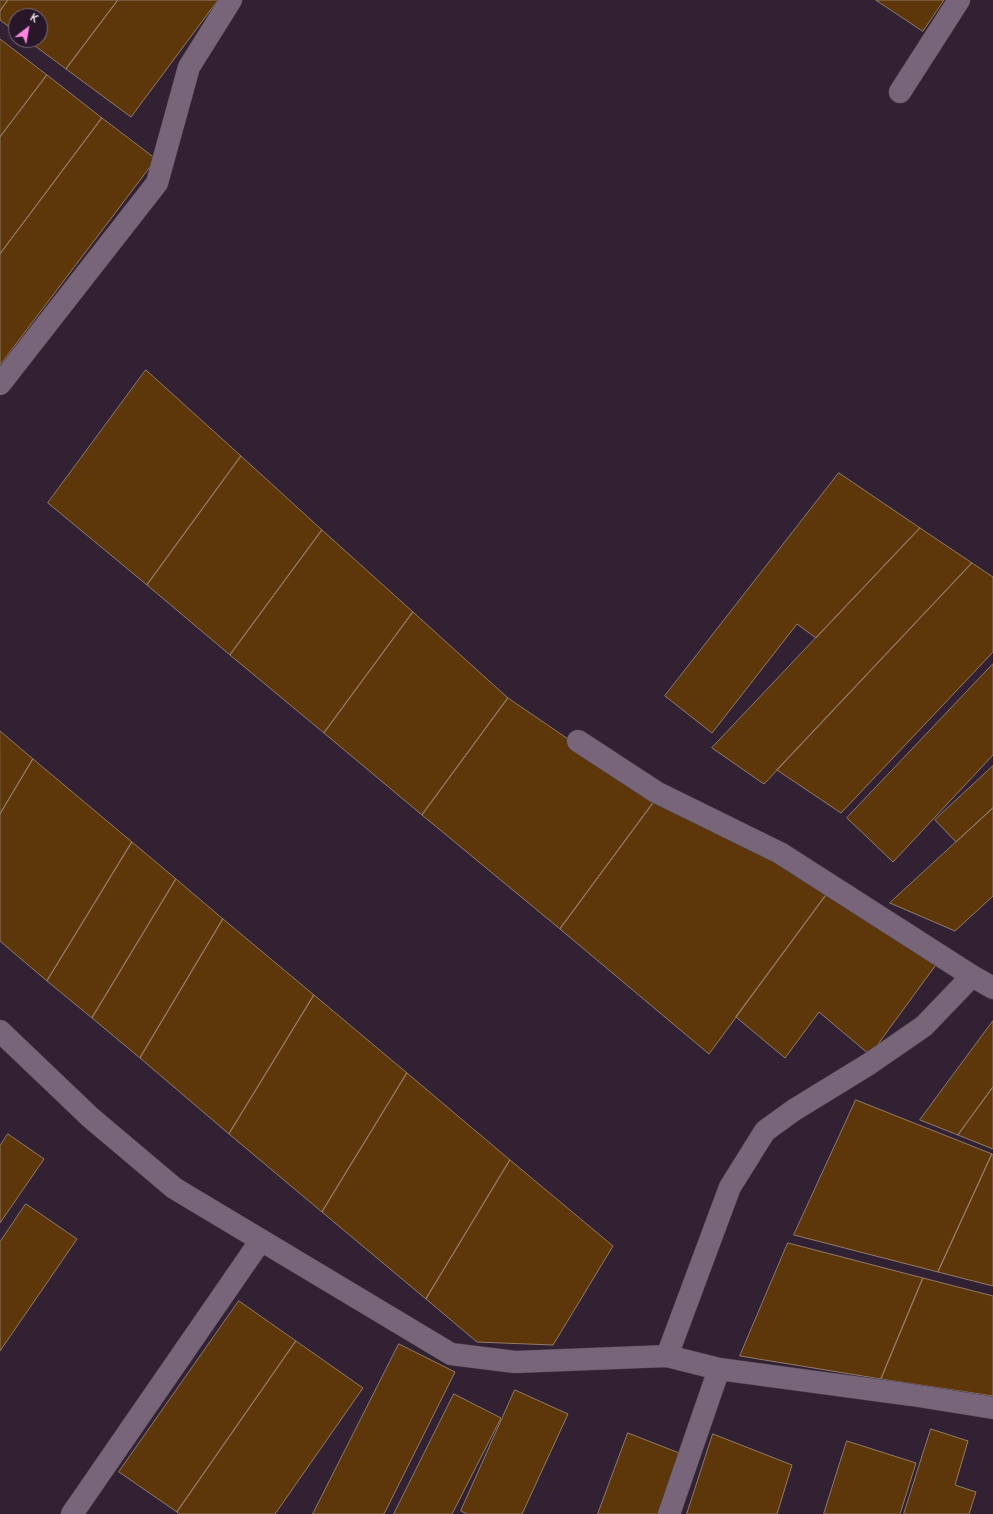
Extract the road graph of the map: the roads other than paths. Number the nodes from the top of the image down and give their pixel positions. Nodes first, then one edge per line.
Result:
1 (231, 0) edge
2 (959, 0) edge
3 (900, 92) dead end
4 (0, 384) edge
5 (578, 741) dead end
6 (972, 976) junction
7 (993, 988) edge
8 (0, 1031) edge
9 (261, 1240) junction
10 (667, 1356) junction
11 (719, 1369) junction
12 (993, 1408) edge
13 (72, 1514) edge
14 (669, 1514) edge

1 - 4 street
2 - 3 street
5 - 6 street
6 - 7 street
6 - 10 street
8 - 9 street
9 - 10 street
9 - 13 street
10 - 11 street
11 - 12 street
11 - 14 street

